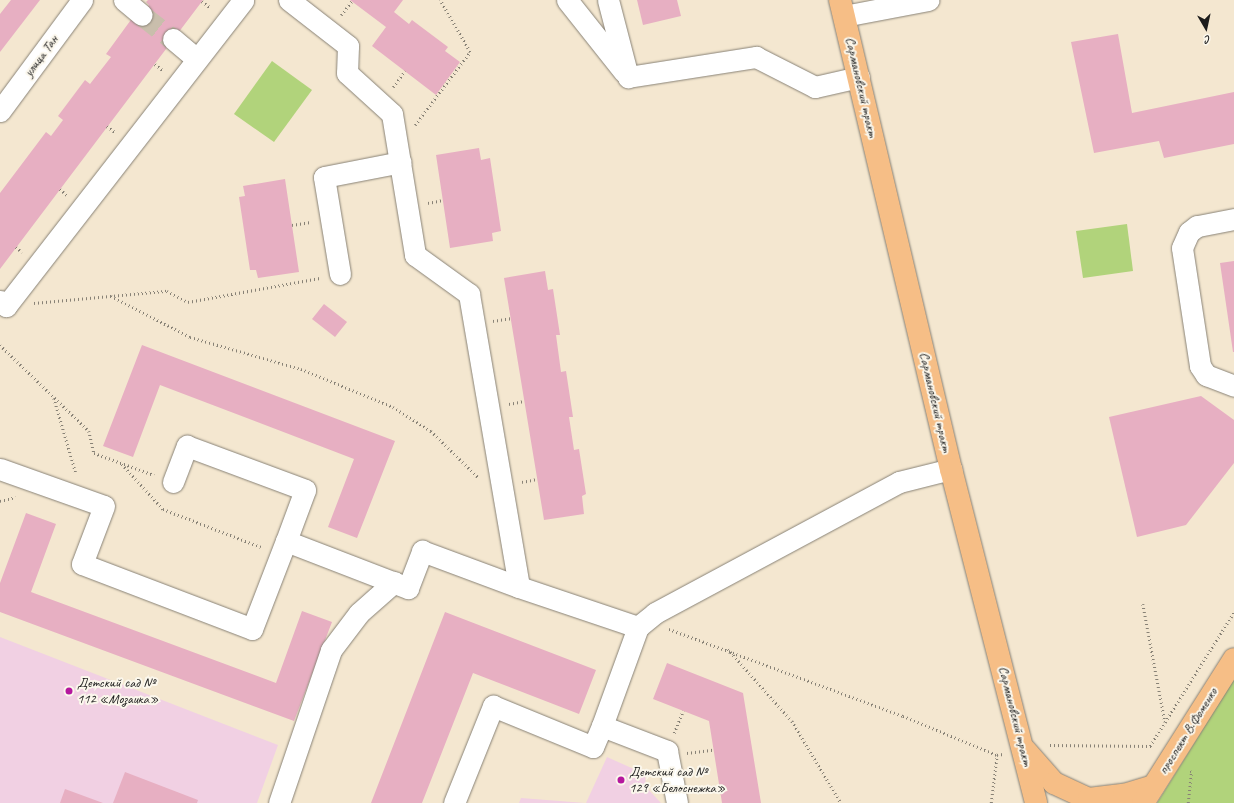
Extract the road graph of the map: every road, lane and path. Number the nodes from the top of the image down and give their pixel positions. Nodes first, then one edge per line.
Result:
1 (82, 0) edge
2 (124, 0) edge
3 (243, 0) edge
4 (289, 0) edge
5 (440, 0) edge
6 (567, 0) edge
7 (608, 0) edge
8 (928, 0) edge
9 (842, 8) edge
10 (142, 15) tunnel mouth
11 (173, 39) tunnel mouth
12 (197, 59) junction
13 (628, 77) junction
14 (859, 77) junction
15 (0, 111) edge
16 (399, 155) junction
17 (1234, 219) edge
18 (340, 274) joint
19 (111, 296) junction
20 (2, 307) edge
21 (0, 345) edge
22 (1234, 386) edge
23 (54, 397) junction
24 (121, 463) junction
25 (0, 469) edge
26 (951, 469) junction
27 (482, 481) dead end
28 (173, 482) joint
29 (83, 499) junction
30 (283, 548) junction
31 (394, 582) junction
32 (519, 587) junction
33 (1143, 604) dead end
34 (1234, 612) edge
35 (641, 624) junction
36 (728, 649) junction
37 (1234, 659) edge
38 (1165, 722) junction
39 (602, 726) junction
40 (1150, 746) junction
41 (713, 750) dead end
42 (1024, 750) junction
43 (1156, 750) dead end
44 (997, 754) junction
45 (668, 756) junction
46 (1186, 769) dead end
47 (1148, 794) edge
48 (279, 803) edge
49 (454, 803) edge
50 (677, 803) edge
51 (841, 803) edge
52 (991, 803) edge
53 (1036, 803) edge
54 (1188, 803) edge

1 - 15 street, улица Тан
2 - 10 street
3 - 12 street
4 - 16 street
5 - 16 path
6 - 13 street
7 - 13 street
8 - 9 street
9 - 14 main road, Сармановский тракт
11 - 12 street
12 - 20 street
13 - 14 street
14 - 26 main road, Сармановский тракт
16 - 18 street
16 - 32 street
17 - 22 street
18 - 19 path
19 - 20 path
19 - 27 path
21 - 23 path
23 - 24 path
23 - 29 path
24 - 28 path
24 - 30 path
25 - 29 street
26 - 35 street
26 - 42 main road, Сармановский тракт
28 - 30 street
29 - 30 street
30 - 31 street
31 - 32 street
31 - 48 street
32 - 35 street
33 - 38 path
34 - 38 path
35 - 36 path
35 - 39 street
36 - 44 path
36 - 51 path
37 - 47 main road, проспект В.Фоменко
38 - 40 path
39 - 45 street
39 - 49 street
40 - 42 path
40 - 43 path
41 - 45 path
42 - 44 path
42 - 47 main road
42 - 53 main road, Сармановский тракт
44 - 52 path
45 - 50 street
46 - 54 path

